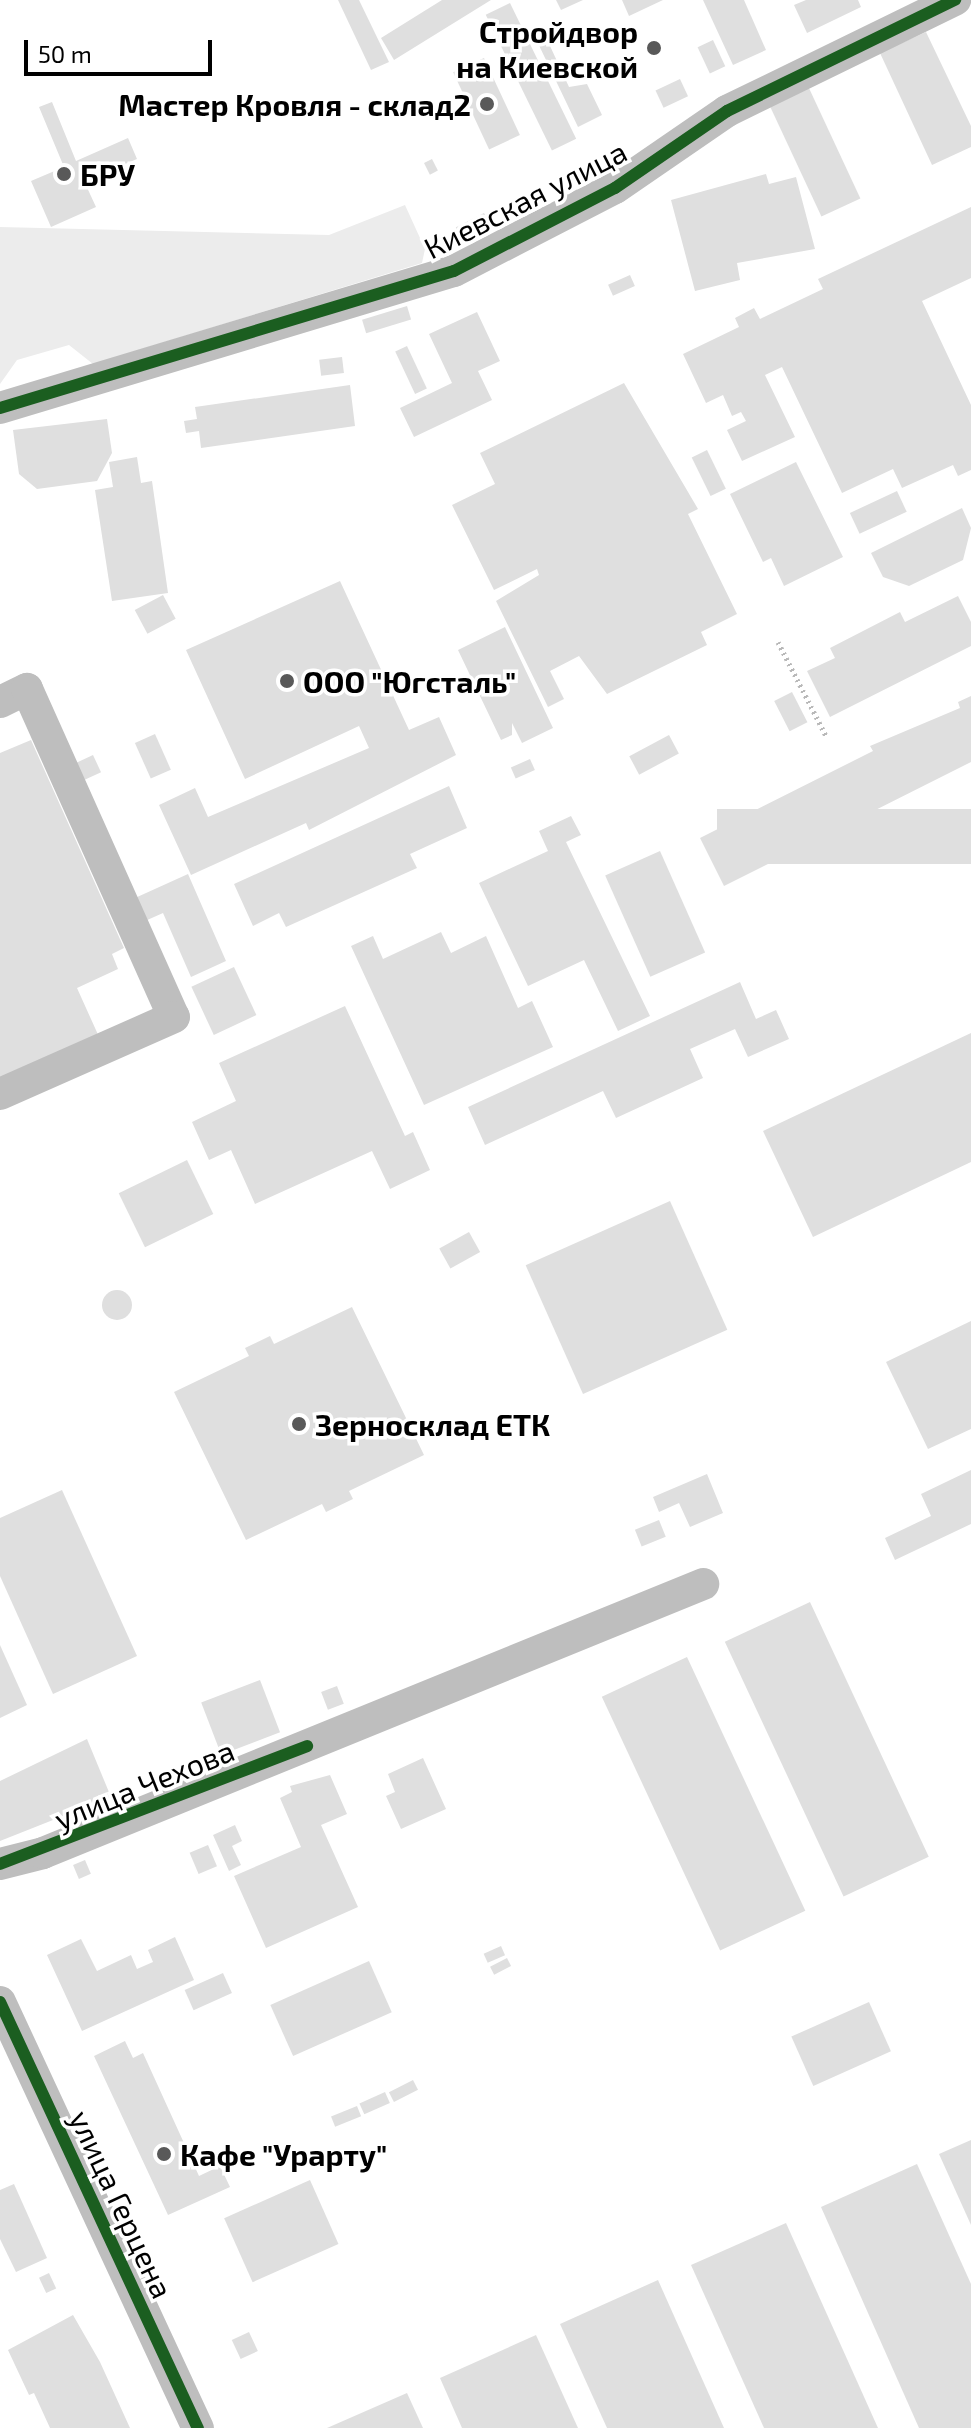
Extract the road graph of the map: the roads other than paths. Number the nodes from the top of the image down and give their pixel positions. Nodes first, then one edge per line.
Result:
1 (955, 0) edge
2 (0, 408) edge
3 (0, 702) edge
4 (0, 1094) edge
5 (703, 1584) dead end
6 (0, 1864) edge
7 (0, 2002) edge
8 (198, 2428) edge

1 - 2 street, Киевская улица
3 - 4 street
5 - 6 street, улица Чехова
7 - 8 street, улица Герцена

